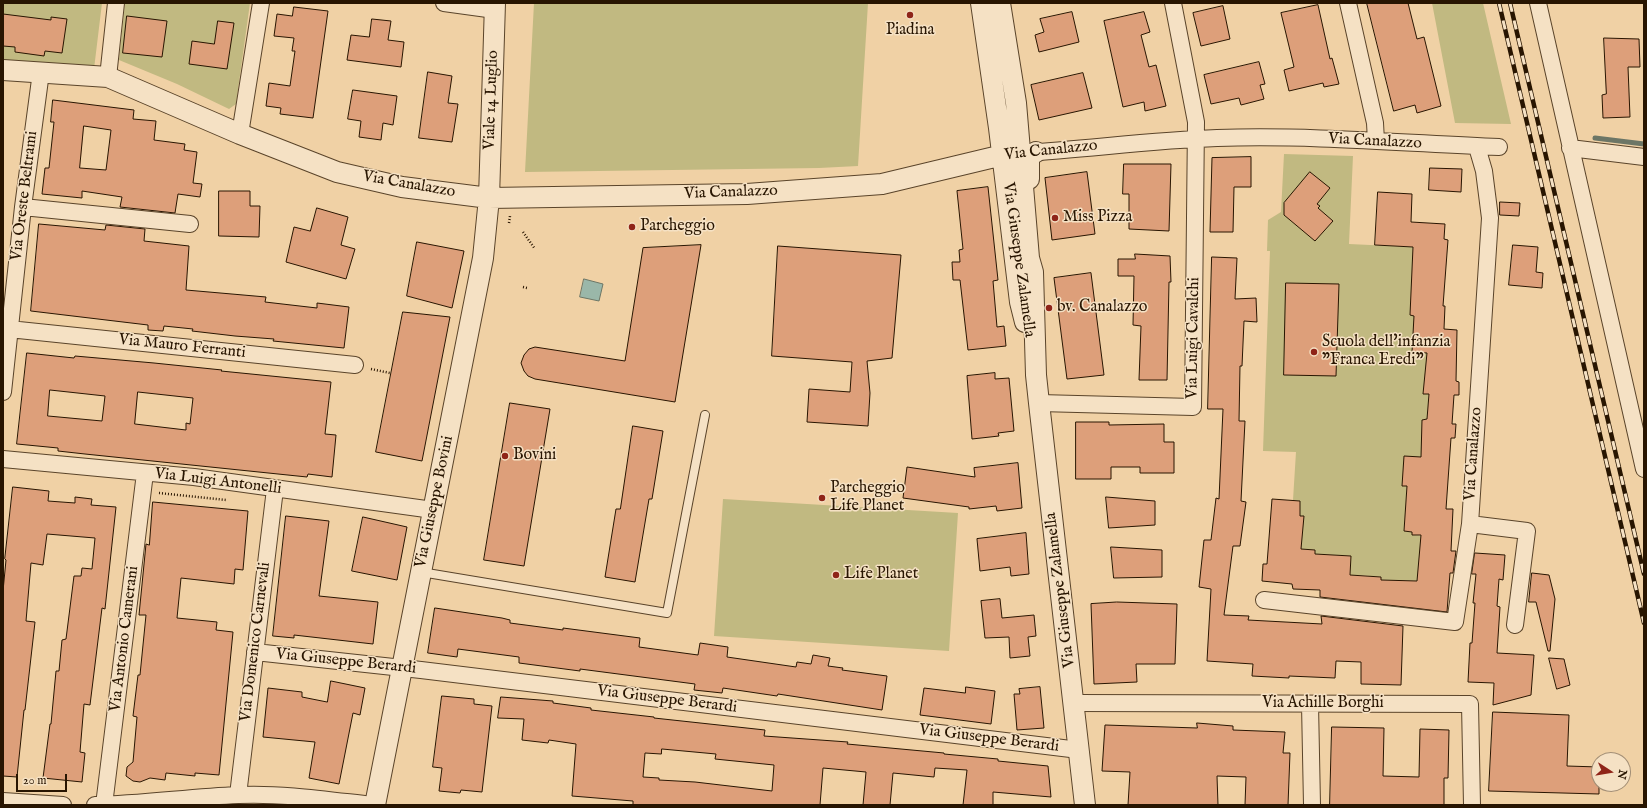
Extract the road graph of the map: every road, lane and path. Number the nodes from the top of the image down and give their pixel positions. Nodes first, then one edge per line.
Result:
1 (116, 3) edge
2 (261, 3) edge
3 (444, 3) edge
4 (1173, 3) edge
5 (1348, 3) edge
6 (1538, 3) edge
7 (988, 4) edge
8 (495, 6) edge
9 (3, 70) edge
10 (40, 72) junction
11 (108, 77) junction
12 (240, 134) junction
13 (1196, 139) junction
14 (1376, 142) junction
15 (1477, 146) junction
16 (1499, 148) dead end
17 (1570, 148) junction
18 (1020, 151) junction
19 (1644, 157) edge
20 (489, 198) junction
21 (23, 207) junction
22 (190, 224) dead end
23 (523, 232) dead end
24 (535, 249) dead end
25 (522, 287) dead end
26 (527, 288) dead end
27 (10, 329) junction
28 (355, 365) joint
29 (390, 373) dead end
30 (1036, 375) junction
31 (3, 392) edge
32 (1039, 403) junction
33 (705, 415) dead end
34 (3, 459) edge
35 (1644, 469) edge
36 (145, 473) junction
37 (275, 489) junction
38 (433, 510) junction
39 (1470, 524) junction
40 (420, 572) junction
41 (1264, 600) dead end
42 (1515, 625) dead end
43 (255, 652) junction
44 (402, 668) junction
45 (1074, 703) junction
46 (1310, 704) junction
47 (1079, 750) junction
48 (238, 795) junction
49 (3, 801) edge
50 (63, 805) edge
51 (94, 805) edge
52 (104, 805) edge
53 (373, 805) edge
54 (1085, 805) edge
55 (1312, 805) edge
56 (1472, 805) edge

1 - 11 street
2 - 12 street
3 - 8 street
4 - 13 street
5 - 14 street
6 - 17 street
7 - 18 street, Via Giuseppe Zalamella
8 - 20 street, Viale 14 Luglio
9 - 10 street, Via Canalazzo
10 - 11 street, Via Canalazzo
10 - 21 street, Via Oreste Beltrami
11 - 12 street, Via Canalazzo
12 - 20 street, Via Canalazzo
13 - 14 street, Via Canalazzo
13 - 18 street, Via Canalazzo
13 - 32 street, Via Luigi Cavalchi
14 - 15 street, Via Canalazzo
15 - 16 street, Via Canalazzo
15 - 39 street, Via Canalazzo
17 - 19 street
17 - 35 street
18 - 20 street, Via Canalazzo
18 - 30 street, Via Giuseppe Zalamella
18 - 30 street, Via Giuseppe Zalamella
20 - 38 street, Via Giuseppe Bovini
21 - 22 street
21 - 27 street, Via Oreste Beltrami
23 - 24 path
25 - 26 path
27 - 28 street, Via Mauro Ferranti
27 - 31 street, Via Oreste Beltrami
28 - 29 path
30 - 32 street, Via Giuseppe Zalamella
32 - 45 street, Via Giuseppe Zalamella
33 - 40 lane
34 - 36 street, Via Luigi Antonelli
36 - 37 street, Via Luigi Antonelli
36 - 52 street, Via Antonio Camerani
37 - 38 street, Via Luigi Antonelli
37 - 43 street, Via Domenico Carnevali
38 - 40 street, Via Giuseppe Bovini
39 - 41 street, Via Canalazzo
39 - 42 street, Via Canalazzo
40 - 44 street, Via Giuseppe Bovini
43 - 44 street, Via Giuseppe Berardi
43 - 48 street, Via Domenico Carnevali
44 - 47 street, Via Giuseppe Berardi
44 - 53 street, Via Giuseppe Bovini
45 - 46 street, Via Achille Borghi
45 - 47 street, Via Giuseppe Zalamella
46 - 55 street
46 - 56 street, Via Achille Borghi
47 - 54 street, Via Giuseppe Zalamella
48 - 52 street
48 - 53 street
49 - 50 street
51 - 52 street

